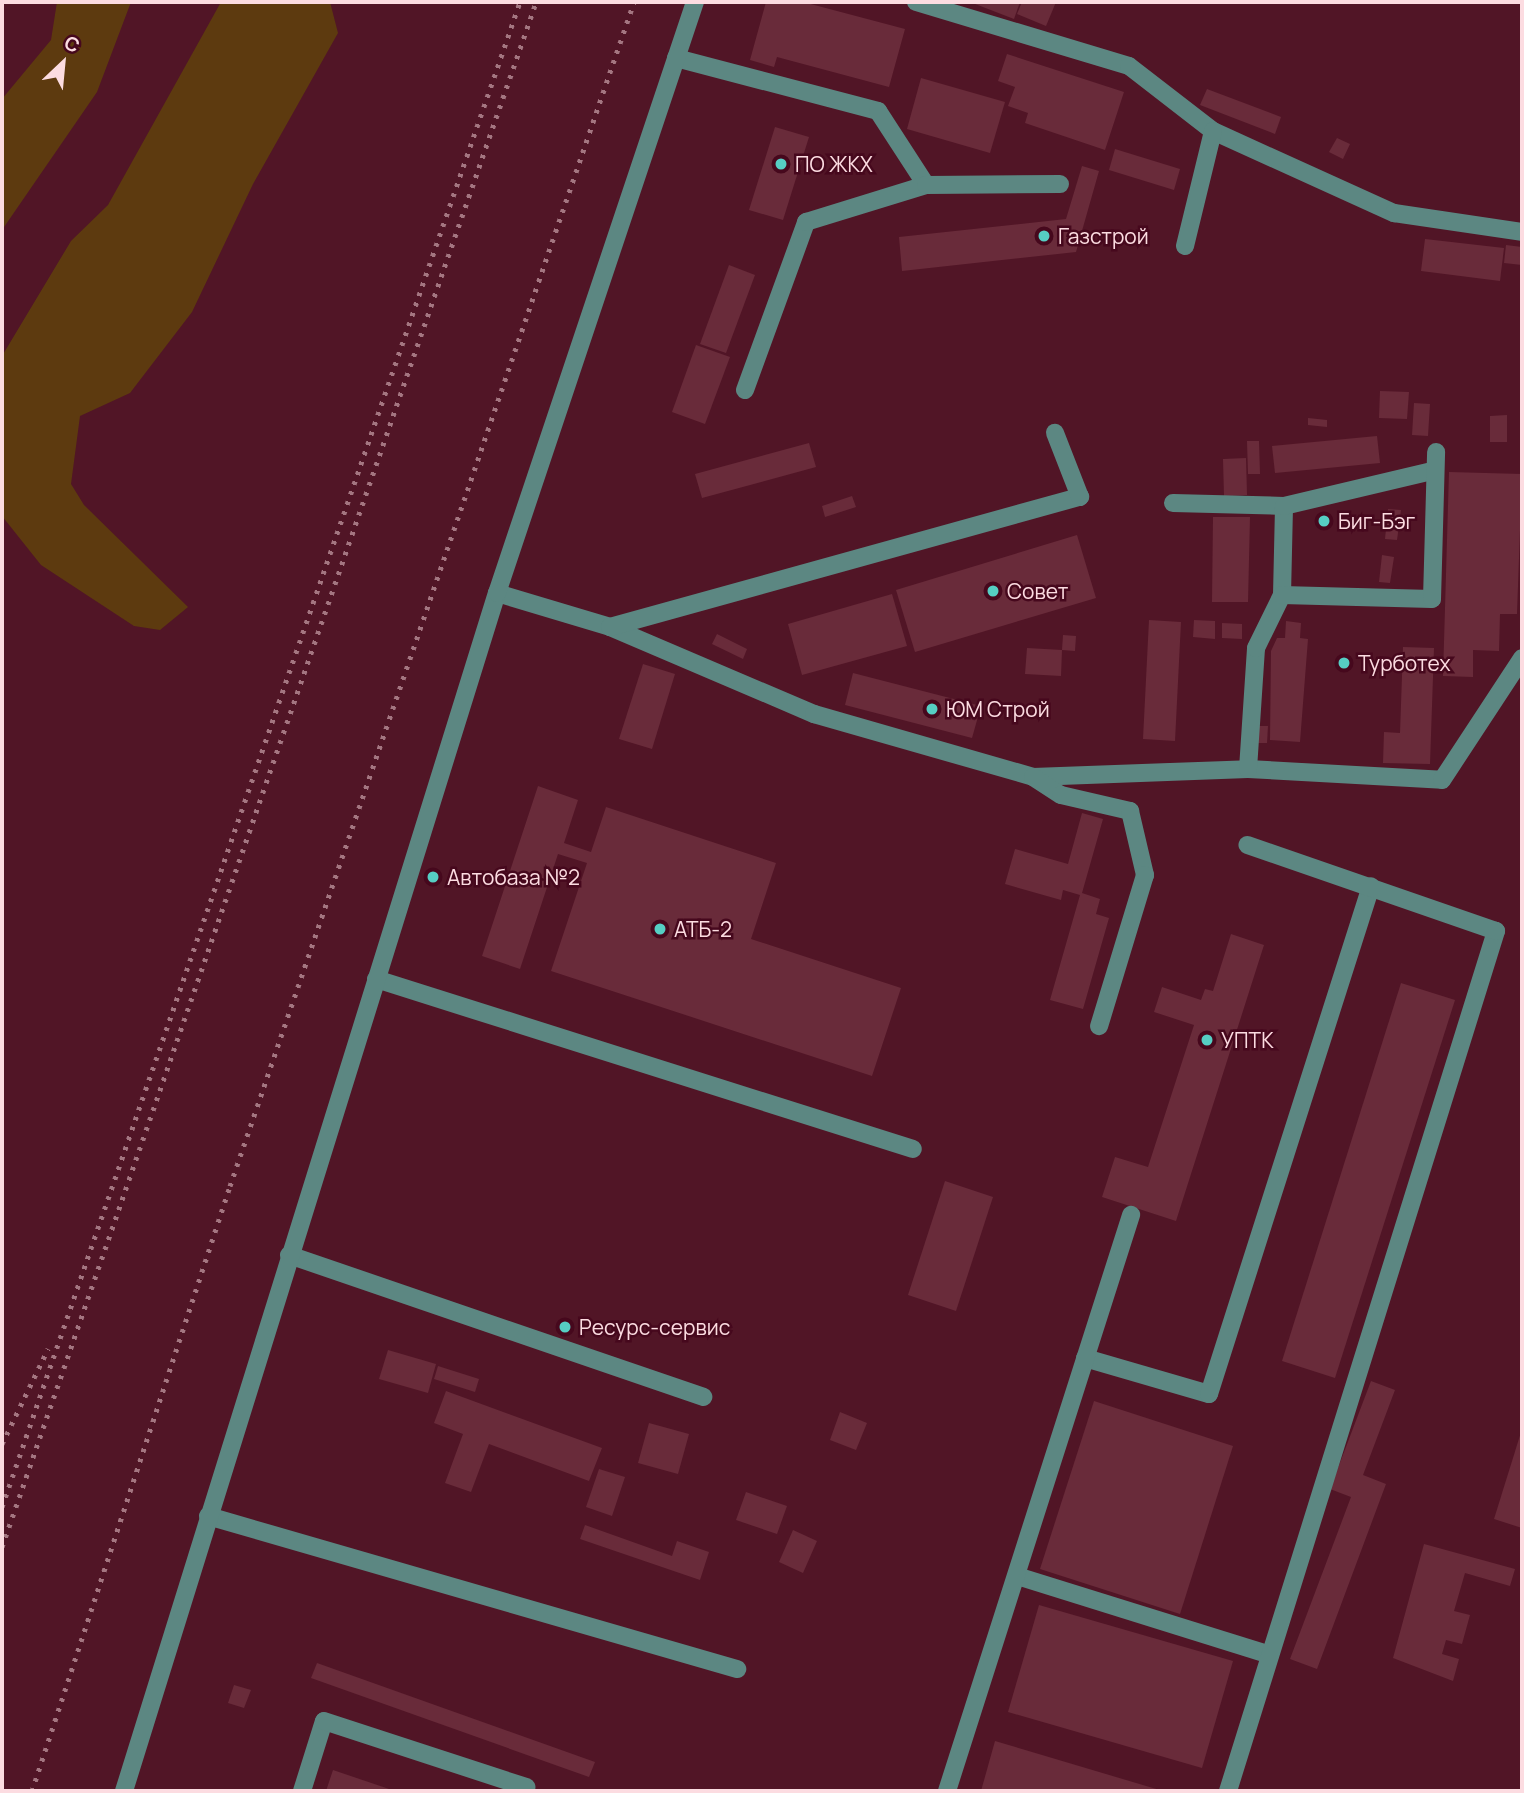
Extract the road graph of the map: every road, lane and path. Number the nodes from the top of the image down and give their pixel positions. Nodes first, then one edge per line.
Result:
1 (695, 2) edge
2 (916, 2) edge
3 (676, 58) junction
4 (1213, 131) junction
5 (1059, 184) dead end
6 (926, 185) junction
7 (1522, 232) edge
8 (1185, 246) dead end
9 (745, 390) dead end
10 (1055, 433) dead end
11 (1436, 452) dead end
12 (1432, 471) junction
13 (1173, 503) dead end
14 (1284, 506) junction
15 (497, 593) junction
16 (1282, 595) junction
17 (610, 627) junction
18 (1522, 658) edge
19 (1248, 769) junction
20 (1033, 777) junction
21 (1247, 845) dead end
22 (1371, 886) junction
23 (376, 979) junction
24 (1099, 1026) dead end
25 (914, 1149) dead end
26 (1131, 1215) dead end
27 (289, 1255) junction
28 (1086, 1358) junction
29 (703, 1397) dead end
30 (208, 1516) junction
31 (1017, 1576) junction
32 (1270, 1655) junction
33 (737, 1669) dead end
34 (526, 1787) dead end
35 (124, 1791) edge
36 (302, 1791) edge
37 (947, 1791) edge
38 (1228, 1791) edge

1 - 3 street
2 - 4 street
3 - 6 street
3 - 15 street
4 - 7 street
4 - 8 street
5 - 6 street
6 - 9 street
10 - 17 street
11 - 12 street
12 - 14 street
12 - 16 street
13 - 14 street
14 - 16 street
15 - 17 street
15 - 23 street
16 - 19 street
17 - 20 street
18 - 19 street
19 - 20 street
20 - 24 street
21 - 22 street
22 - 28 street
22 - 32 street
23 - 25 street
23 - 27 street
26 - 28 street
27 - 29 street
27 - 30 street
28 - 31 street
30 - 33 street
30 - 35 street
31 - 32 street
31 - 37 street
32 - 38 street
34 - 36 street

